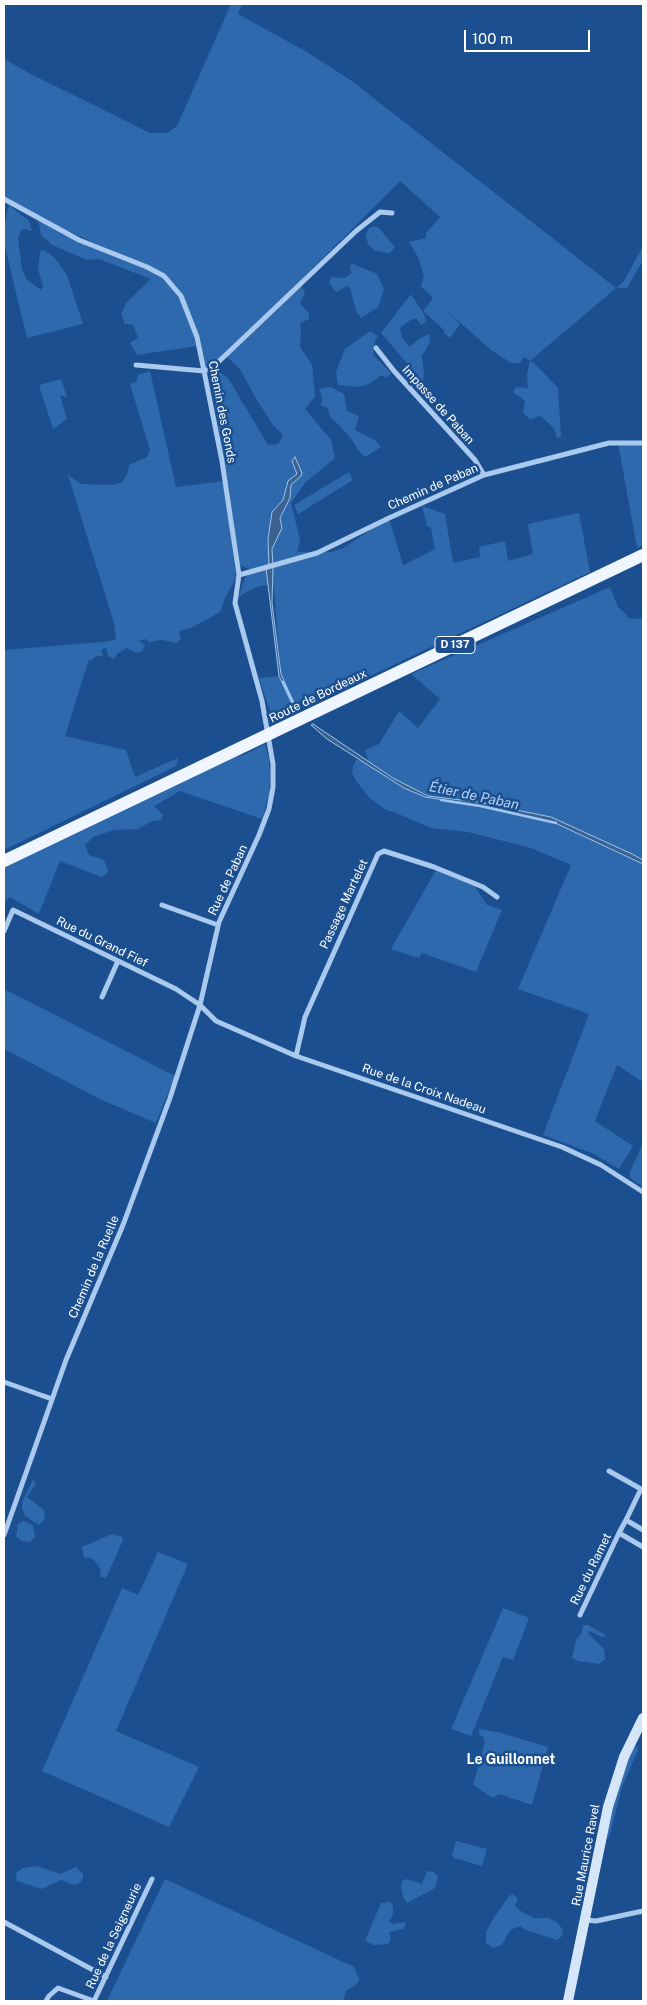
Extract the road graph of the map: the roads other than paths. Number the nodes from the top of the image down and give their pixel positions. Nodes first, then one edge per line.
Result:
1 (4, 199) edge
2 (392, 214) dead end
3 (376, 348) dead end
4 (136, 365) dead end
5 (204, 371) junction
6 (643, 443) edge
7 (484, 475) junction
8 (643, 556) edge
9 (239, 575) junction
10 (268, 735) junction
11 (4, 861) edge
12 (497, 897) dead end
13 (162, 905) dead end
14 (218, 925) junction
15 (4, 931) edge
16 (118, 961) junction
17 (102, 997) dead end
18 (200, 1005) junction
19 (296, 1056) junction
20 (643, 1192) edge
21 (4, 1382) edge
22 (52, 1399) junction
23 (609, 1471) dead end
24 (626, 1520) junction
25 (643, 1530) edge
26 (620, 1533) junction
27 (4, 1535) edge
28 (643, 1547) edge
29 (580, 1614) dead end
30 (643, 1718) edge
31 (152, 1879) dead end
32 (643, 1911) edge
33 (586, 1920) junction
34 (4, 1922) edge
35 (106, 1977) junction
36 (46, 2001) edge
37 (568, 2001) edge

1 - 5 street, Chemin des Gonds
2 - 5 street
3 - 7 street, Impasse de Paban
4 - 5 street
5 - 9 street, Chemin des Gonds
6 - 7 street, Chemin de Paban
7 - 9 street, Chemin de Paban
8 - 10 main road, Route de Bordeaux / D 137
9 - 10 street, Chemin des Gonds
10 - 11 main road, Route de Bordeaux / D 137
10 - 14 street, Rue de Paban
12 - 19 street, Passage Martelet
13 - 14 street
14 - 18 street, Rue de Paban
15 - 16 street, Rue du Grand Fief
16 - 17 street
16 - 18 street, Rue du Grand Fief
18 - 19 street, Rue de la Croix Nadeau
18 - 22 street, Chemin de la Ruelle
19 - 20 street, Rue de la Croix Nadeau
21 - 22 street
22 - 27 street, Chemin de la Ruelle
23 - 24 street, Rue du Ramet
24 - 25 street
24 - 26 street, Rue du Ramet
26 - 28 street, Rue du Ramet
26 - 29 street, Rue du Ramet
30 - 33 street, Rue Maurice Ravel
31 - 35 street, Rue de la Seigneurie
32 - 33 street
33 - 37 street, Rue Maurice Ravel
34 - 35 street
35 - 36 street, Rue de la Seigneurie

